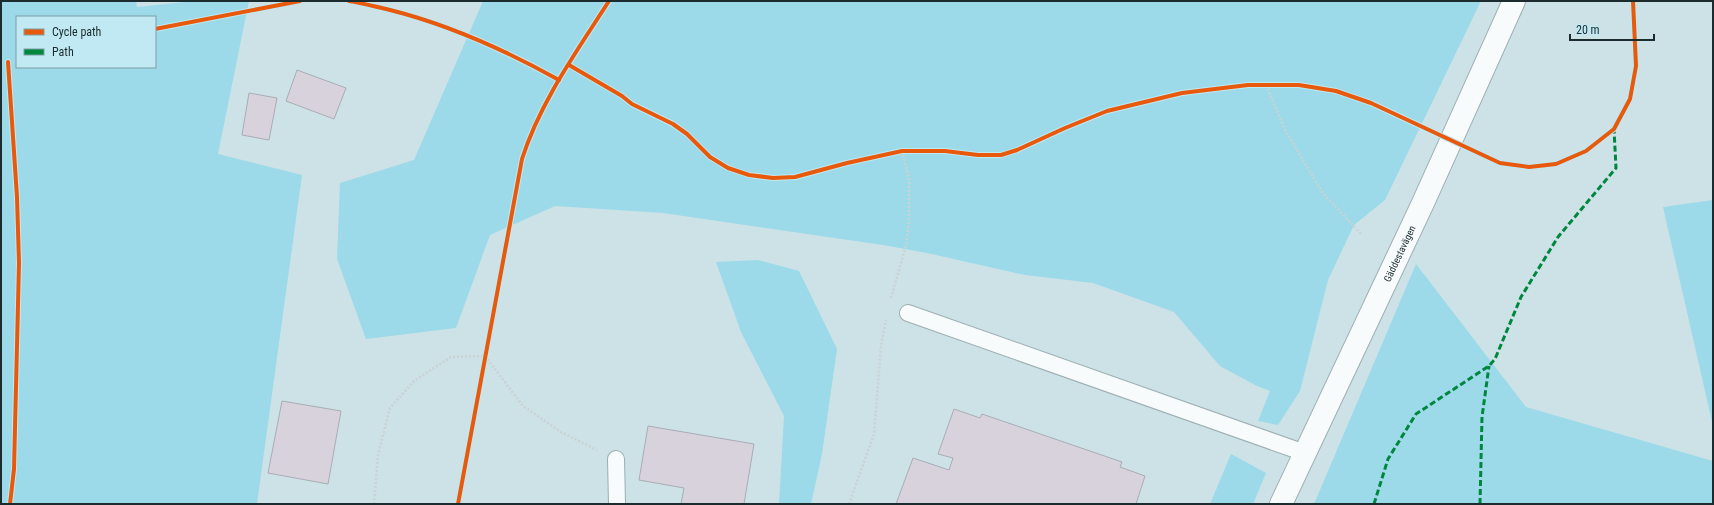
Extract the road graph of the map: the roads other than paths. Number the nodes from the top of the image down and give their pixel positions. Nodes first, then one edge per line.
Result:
1 (1514, 1) edge
2 (908, 313) dead end
3 (1305, 454) junction
4 (616, 459) road end
5 (617, 504) edge
6 (1281, 504) edge

1 - 3 street, Gäddestavägen
2 - 3 lane
3 - 6 street, Gäddestavägen
4 - 5 lane

